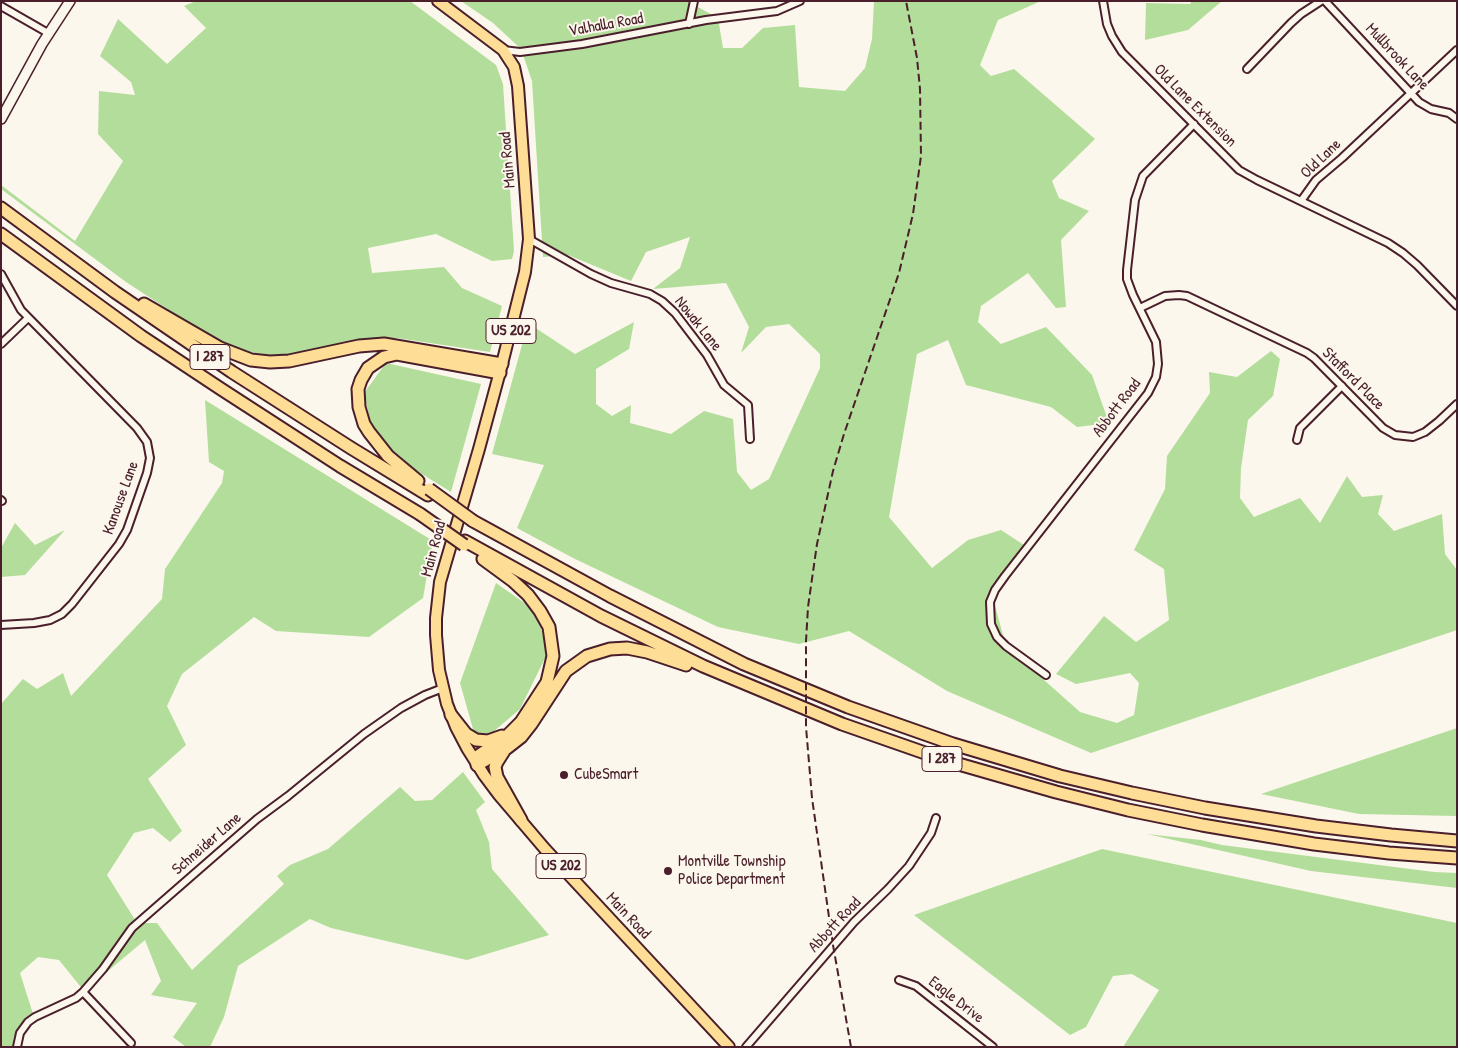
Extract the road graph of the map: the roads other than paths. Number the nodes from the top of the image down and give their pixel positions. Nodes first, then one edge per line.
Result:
1 (70, 1) edge
2 (438, 1) edge
3 (694, 1) edge
4 (800, 1) edge
5 (1103, 1) edge
6 (1321, 1) edge
7 (1325, 1) edge
8 (1, 6) edge
9 (689, 24) junction
10 (48, 33) junction
11 (503, 50) junction
12 (1457, 50) edge
13 (1248, 69) dead end
14 (1410, 93) junction
15 (2, 118) edge
16 (1457, 119) edge
17 (1194, 124) junction
18 (1300, 201) junction
19 (1, 208) edge
20 (1, 234) edge
21 (529, 238) junction
22 (77, 264) junction
23 (1, 274) edge
24 (1457, 306) edge
25 (1140, 308) junction
26 (28, 318) junction
27 (1, 344) edge
28 (501, 369) junction
29 (1342, 386) junction
30 (1457, 404) edge
31 (750, 439) dead end
32 (1297, 440) dead end
33 (428, 492) junction
34 (465, 543) junction
35 (1, 624) edge
36 (1046, 675) dead end
37 (443, 688) junction
38 (771, 696) junction
39 (451, 715) junction
40 (514, 730) junction
41 (507, 748) junction
42 (475, 762) junction
43 (936, 818) dead end
44 (521, 820) junction
45 (1457, 841) edge
46 (1457, 858) edge
47 (899, 980) dead end
48 (83, 992) junction
49 (131, 1043) dead end
50 (988, 1045) edge
51 (17, 1047) edge
52 (729, 1047) edge
53 (746, 1047) edge

1 - 10 street
2 - 11 main road, Main Road / US 202
3 - 9 street
4 - 9 street, Valhalla Road
5 - 17 street, Old Lane Extension
6 - 13 street
7 - 14 street, Mullbrook Lane
8 - 10 street
9 - 11 street, Valhalla Road
10 - 15 street
11 - 21 main road, Main Road / US 202
12 - 14 street, Old Lane
14 - 16 street, Mullbrook Lane
14 - 18 street, Old Lane
17 - 18 street, Old Lane Extension
17 - 25 street, Abbott Road
18 - 24 street, Old Lane
19 - 22 highway, I 287
20 - 34 highway, I 287, bridge
21 - 28 main road, Main Road / US 202
21 - 31 street, Nowak Lane
22 - 28 highway
22 - 33 highway, I 287
23 - 26 street, Kanouse Lane
25 - 29 street, Stafford Place
25 - 36 street, Abbott Road
26 - 27 street
26 - 35 street, Kanouse Lane
28 - 33 highway
28 - 37 main road, Main Road / US 202
29 - 30 street, Stafford Place
29 - 32 street
33 - 45 highway, I 287, bridge
34 - 38 highway, I 287
34 - 40 highway
37 - 39 main road, Main Road / US 202
37 - 48 street, Schneider Lane
38 - 41 highway
38 - 46 highway, I 287
39 - 40 highway
39 - 42 main road, Main Road / US 202
40 - 42 highway
41 - 42 highway
41 - 44 highway
42 - 44 main road, Main Road / US 202
43 - 53 street, Abbott Road
44 - 52 main road, Main Road / US 202
47 - 50 street, Eagle Drive
48 - 49 street
48 - 51 street, Schneider Lane

